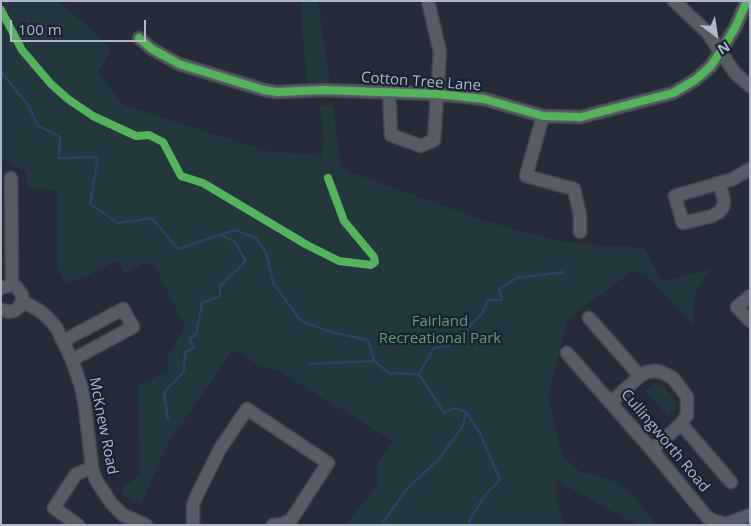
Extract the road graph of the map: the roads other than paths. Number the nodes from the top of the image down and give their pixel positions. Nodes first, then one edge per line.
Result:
1 (428, 1) edge
2 (674, 1) edge
3 (748, 1) edge
4 (138, 38) dead end
5 (721, 50) junction
6 (750, 86) edge
7 (389, 92) junction
8 (437, 94) junction
9 (543, 116) junction
10 (750, 169) edge
11 (11, 178) dead end
12 (720, 184) dead end
13 (580, 232) dead end
14 (7, 286) edge
15 (750, 296) edge
16 (22, 302) junction
17 (1, 309) edge
18 (589, 318) dead end
19 (750, 321) edge
20 (63, 341) junction
21 (567, 354) dead end
22 (72, 360) junction
23 (640, 376) junction
24 (611, 402) junction
25 (681, 424) junction
26 (652, 450) junction
27 (92, 468) junction
28 (731, 482) dead end
29 (750, 515) edge
30 (120, 520) edge
31 (78, 525) edge
32 (146, 525) edge
33 (192, 525) edge
34 (272, 525) edge

1 - 8 street
2 - 5 street
3 - 5 street, Cotton Tree Lane
4 - 7 street, Cotton Tree Lane
5 - 6 street
5 - 9 street, Cotton Tree Lane
7 - 8 street, Cotton Tree Lane
7 - 8 street
8 - 9 street, Cotton Tree Lane
9 - 13 street
10 - 12 street
11 - 14 street
14 - 16 street
15 - 19 street
16 - 17 street
16 - 20 street, McKnew Road
18 - 23 street
20 - 22 street, McKnew Road
20 - 22 street
21 - 24 street, Cullingworth Road
22 - 27 street, McKnew Road
23 - 24 street
23 - 25 street
24 - 26 street, Cullingworth Road
25 - 26 street
25 - 28 street
26 - 29 street, Cullingworth Road
27 - 30 street, McKnew Road
27 - 31 street
30 - 32 street, McKnew Road
33 - 34 street

